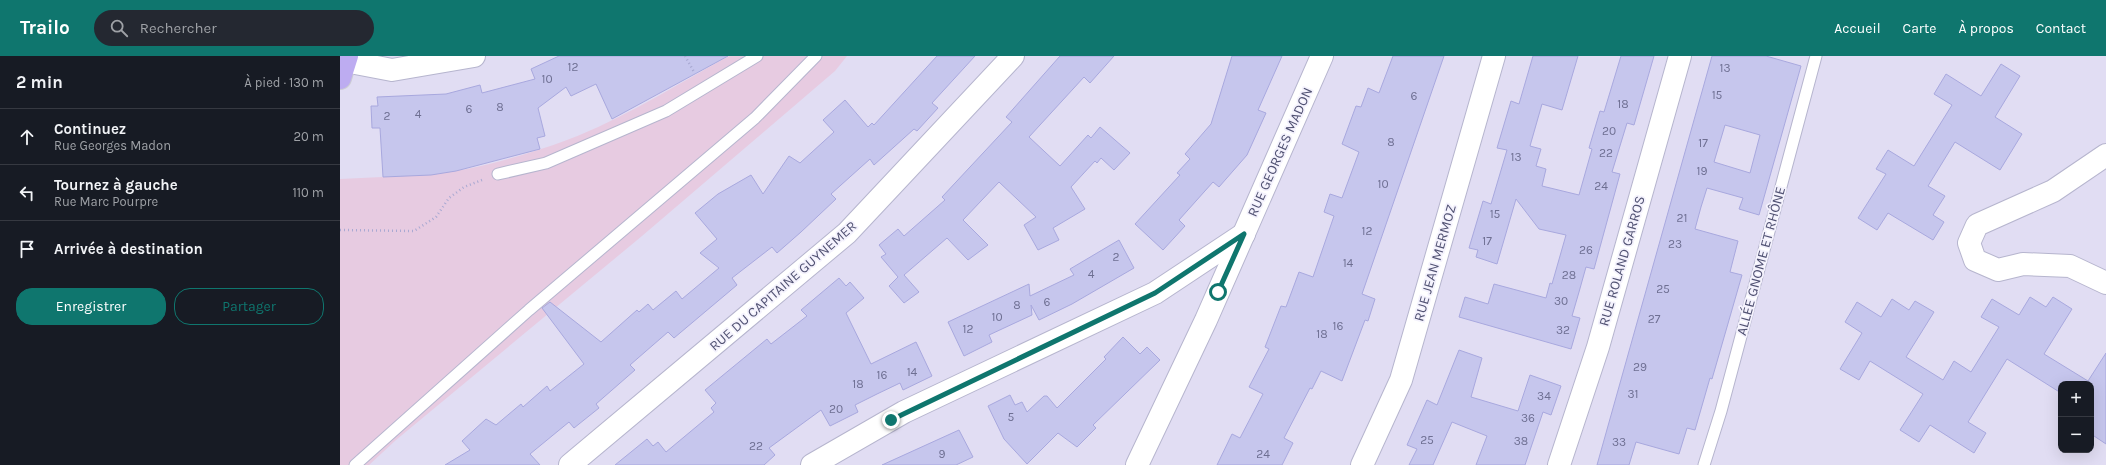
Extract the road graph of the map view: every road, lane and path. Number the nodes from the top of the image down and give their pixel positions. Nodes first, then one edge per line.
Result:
1 (474, 56) edge
2 (757, 56) edge
3 (816, 56) edge
4 (1013, 56) edge
5 (1322, 56) edge
6 (1494, 56) edge
7 (1680, 56) edge
8 (1816, 56) edge
9 (343, 64) edge
10 (2106, 155) edge
11 (498, 174) joint
12 (340, 230) edge
13 (1244, 234) junction
14 (2106, 283) edge
15 (355, 465) edge
16 (570, 465) edge
17 (812, 465) edge
18 (1137, 465) edge
19 (1362, 465) edge
20 (1559, 465) edge
21 (1704, 465) edge

1 - 9 street
2 - 11 lane
3 - 15 lane
4 - 16 street, RUE DU CAPITAINE GUYNEMER
5 - 13 street, RUE GEORGES MADON
6 - 19 street, RUE JEAN MERMOZ
7 - 20 street, RUE ROLAND GARROS
8 - 21 lane, ALLÉE GNOME ET RHÔNE
10 - 14 street
11 - 12 path
13 - 17 street
13 - 18 street, RUE GEORGES MADON

